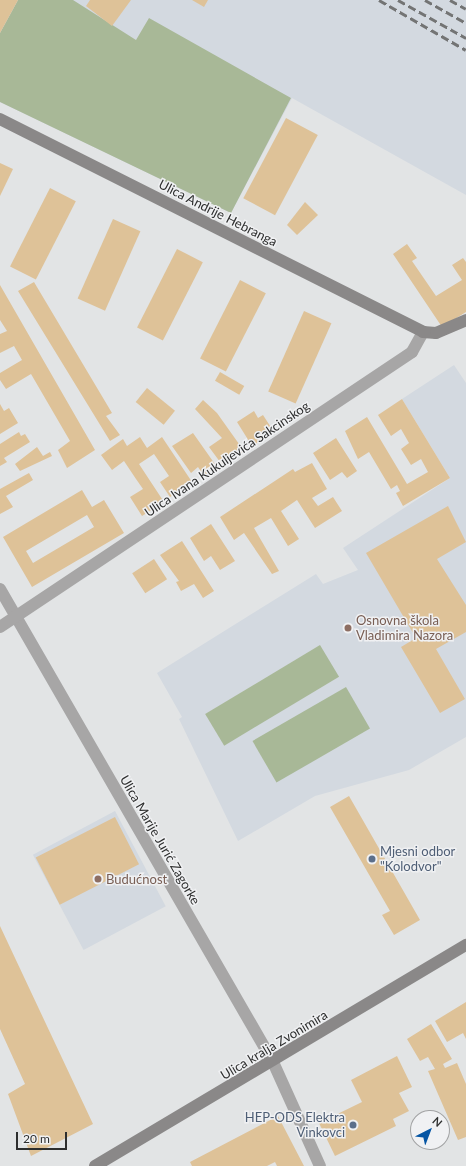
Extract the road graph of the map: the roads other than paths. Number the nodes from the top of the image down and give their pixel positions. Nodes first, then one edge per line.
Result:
1 (0, 119) edge
2 (466, 320) edge
3 (423, 332) junction
4 (0, 589) edge
5 (16, 617) junction
6 (0, 627) edge
7 (466, 945) edge
8 (273, 1062) junction
9 (95, 1166) edge
10 (320, 1166) edge

1 - 3 main road, Ulica Andrije Hebranga
2 - 3 main road
3 - 5 street, Ulica Ivana Kukuljevića Sakcinskog
4 - 5 street, Ulica Marije Jurić Zagorke
5 - 6 street, Ulica Ivana Kukuljevića Sakcinskog
5 - 8 street, Ulica Marije Jurić Zagorke
7 - 8 main road, Ulica kralja Zvonimira
8 - 9 main road, Ulica kralja Zvonimira
8 - 10 street, Ulica Marije Jurić Zagorke

